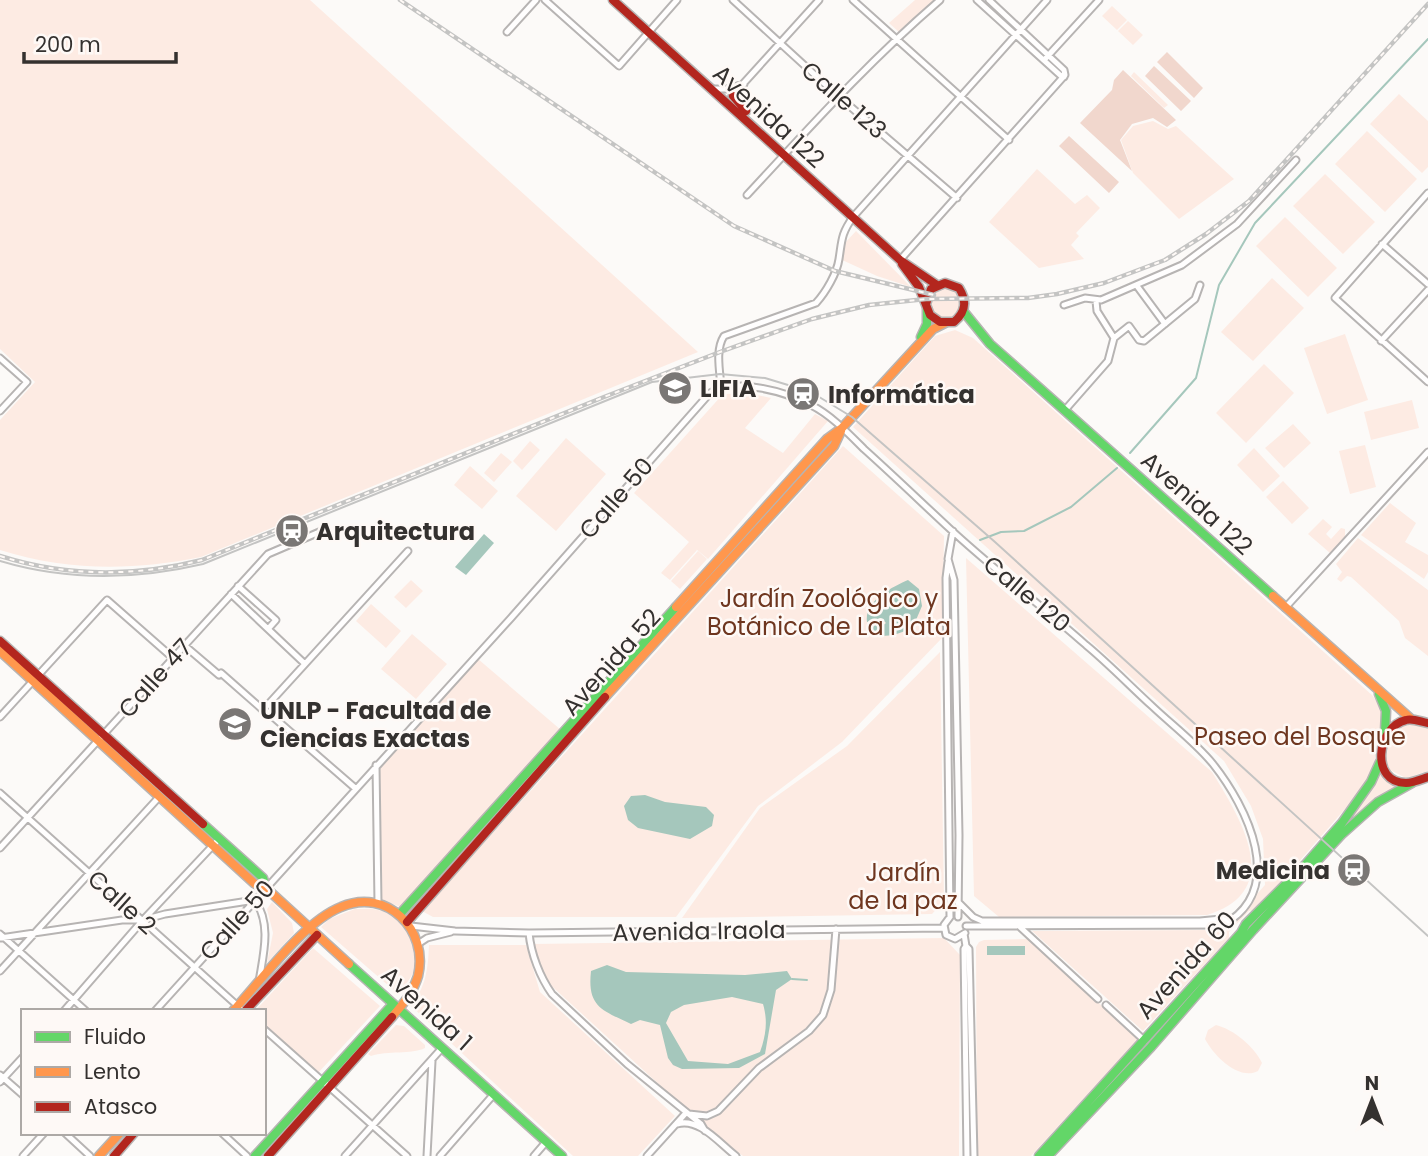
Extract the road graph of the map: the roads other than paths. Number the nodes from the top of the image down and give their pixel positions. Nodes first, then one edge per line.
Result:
1 (536, 0) edge
2 (545, 0) edge
3 (613, 0) edge
4 (677, 0) edge
5 (733, 0) edge
6 (819, 0) edge
7 (853, 0) edge
8 (940, 0) edge
9 (977, 0) edge
10 (989, 0) edge
11 (1047, 0) edge
12 (1100, 0) edge
13 (1020, 29) junction
14 (507, 32) dead end
15 (648, 32) junction
16 (1015, 34) junction
17 (895, 38) junction
18 (779, 43) junction
19 (1046, 58) junction
20 (744, 84) junction
21 (711, 89) junction
22 (733, 96) junction
23 (838, 96) junction
24 (961, 97) junction
25 (722, 99) junction
26 (761, 134) junction
27 (1009, 140) junction
28 (785, 155) junction
29 (908, 155) junction
30 (1296, 160) dead end
31 (1428, 193) edge
32 (747, 195) dead end
33 (957, 198) junction
34 (853, 217) junction
35 (1382, 244) junction
36 (900, 260) junction
37 (1428, 284) edge
38 (937, 285) junction
39 (1200, 285) dead end
40 (1137, 286) junction
41 (1428, 290) edge
42 (1096, 301) junction
43 (1063, 305) dead end
44 (927, 307) junction
45 (964, 312) junction
46 (948, 323) junction
47 (1165, 324) junction
48 (1114, 338) junction
49 (1381, 341) junction
50 (990, 344) junction
51 (914, 348) junction
52 (0, 358) edge
53 (1428, 383) edge
54 (720, 387) junction
55 (1065, 410) junction
56 (0, 411) edge
57 (842, 428) junction
58 (1428, 452) edge
59 (950, 529) junction
60 (324, 530) dead end
61 (408, 551) dead end
62 (948, 559) junction
63 (238, 586) junction
64 (231, 594) junction
65 (1286, 608) junction
66 (268, 629) junction
67 (0, 640) edge
68 (185, 646) junction
69 (0, 651) edge
70 (173, 658) junction
71 (305, 664) junction
72 (36, 678) junction
73 (1378, 691) junction
74 (264, 709) junction
75 (0, 717) edge
76 (1410, 718) junction
77 (1425, 719) edge
78 (1385, 733) junction
79 (101, 737) junction
80 (1380, 762) junction
81 (376, 765) junction
82 (1428, 777) edge
83 (1412, 783) junction
84 (355, 788) junction
85 (0, 793) edge
86 (160, 796) junction
87 (28, 817) junction
88 (216, 842) junction
89 (0, 848) edge
90 (89, 873) junction
91 (266, 888) junction
92 (255, 900) junction
93 (958, 902) junction
94 (378, 903) junction
95 (400, 914) junction
96 (958, 916) junction
97 (950, 917) junction
98 (143, 920) junction
99 (1231, 921) junction
100 (409, 924) junction
101 (966, 926) junction
102 (1020, 927) junction
103 (309, 928) junction
104 (943, 928) junction
105 (836, 929) junction
106 (455, 931) junction
107 (36, 932) junction
108 (528, 933) junction
109 (964, 934) junction
110 (317, 935) junction
111 (1, 936) edge
112 (418, 944) junction
113 (966, 946) junction
114 (19, 950) junction
115 (195, 967) junction
116 (0, 971) edge
117 (259, 982) junction
118 (1098, 999) dead end
119 (74, 1000) junction
120 (1106, 1005) dead end
121 (397, 1006) junction
122 (66, 1009) edge
123 (84, 1009) edge
124 (157, 1009) edge
125 (240, 1009) edge
126 (266, 1031) edge
127 (1144, 1041) junction
128 (1151, 1047) junction
129 (442, 1048) junction
130 (21, 1059) edge
131 (432, 1061) junction
132 (1, 1078) edge
133 (326, 1085) junction
134 (21, 1093) edge
135 (494, 1094) junction
136 (685, 1114) junction
137 (677, 1124) junction
138 (372, 1126) junction
139 (705, 1131) junction
140 (42, 1135) edge
141 (67, 1135) edge
142 (118, 1135) edge
143 (132, 1135) edge
144 (224, 1135) edge
145 (546, 1142) junction
146 (23, 1156) edge
147 (90, 1156) edge
148 (99, 1156) edge
149 (114, 1156) edge
150 (247, 1156) edge
151 (255, 1156) edge
152 (268, 1156) edge
153 (345, 1156) edge
154 (407, 1156) edge
155 (426, 1156) edge
156 (440, 1156) edge
157 (534, 1156) edge
158 (562, 1156) edge
159 (647, 1156) edge
160 (736, 1156) edge
161 (967, 1156) edge
162 (974, 1156) edge
163 (1039, 1156) edge
164 (1048, 1156) edge

1 - 14 street
2 - 15 street
3 - 15 main road, Avenida 122
4 - 15 street
5 - 18 street, Calle 123
6 - 18 street
7 - 17 street
8 - 17 street
9 - 16 street
10 - 13 street
11 - 13 street
12 - 19 street
13 - 16 street
13 - 19 street
15 - 21 main road, Avenida 122
16 - 19 street
16 - 24 street
17 - 23 street
17 - 24 street
18 - 20 street
18 - 23 street, Calle 123
19 - 27 street
20 - 21 street
20 - 22 street
21 - 25 main road, Avenida 122
22 - 25 street
22 - 26 main road
23 - 28 street
23 - 29 street, Calle 123
24 - 27 street
24 - 29 street
25 - 26 main road, Avenida 122
26 - 28 main road, Avenida 122
27 - 33 street
28 - 32 street
28 - 34 main road, Avenida 122
29 - 33 street, Calle 123
29 - 34 street
30 - 40 street
31 - 35 street
33 - 36 street
34 - 36 main road, Avenida 122
34 - 54 street
35 - 37 street
35 - 49 street
36 - 38 main road, Avenida 122
36 - 44 main road, Avenida 122
38 - 44 main road
38 - 45 main road
39 - 47 street
40 - 42 street
40 - 47 street
41 - 49 street
42 - 43 street
42 - 48 street
44 - 46 main road
44 - 51 main road, Avenida 52
45 - 46 main road
45 - 50 main road, Avenida 122
46 - 50 main road, Avenida 122
46 - 51 main road, Avenida 52
47 - 48 street
48 - 55 street
49 - 53 street
50 - 55 main road, Avenida 122
51 - 57 main road, Avenida 52
52 - 56 street
54 - 57 street, Calle 120
54 - 81 street, Calle 50
55 - 65 main road, Avenida 122
57 - 59 street, Calle 120
57 - 95 main road, Avenida 52
57 - 100 main road, Avenida 52
58 - 65 street
59 - 62 street
59 - 99 street, Calle 120
60 - 63 street, Calle 47
61 - 71 street
62 - 93 street
62 - 97 street
63 - 64 street, Calle 47
63 - 66 street
64 - 66 street
64 - 68 street, Calle 47
65 - 73 main road, Avenida 122
66 - 71 street
67 - 72 main road, Avenida 1
68 - 70 street, Calle 47
68 - 74 street
69 - 72 main road, Avenida 1
70 - 72 street
70 - 79 street, Calle 47
71 - 74 street
72 - 75 street
72 - 79 main road, Avenida 1
73 - 76 main road, Avenida 122
73 - 78 main road
74 - 84 street
76 - 77 main road
76 - 78 main road
78 - 80 main road, Avenida 60
79 - 86 main road, Avenida 1
79 - 87 street, Calle 47
79 - 88 main road, Avenida 1
80 - 83 main road
80 - 127 main road, Avenida 60
81 - 84 street, Calle 50
81 - 94 street
82 - 83 main road, Avenida 60
83 - 128 main road, Avenida 60
84 - 91 street, Calle 50
85 - 87 street, Calle 2
86 - 88 main road, Avenida 1
86 - 90 street
87 - 89 street, Calle 47
87 - 90 street, Calle 2
88 - 91 main road, Avenida 1
88 - 98 street
90 - 98 street, Calle 2
90 - 107 street
91 - 92 street, Calle 50
91 - 103 main road, Avenida 1
92 - 98 street
92 - 115 street, Calle 50
92 - 117 street
93 - 96 street
93 - 99 street
94 - 95 main road
94 - 103 main road
95 - 100 main road
96 - 97 street
96 - 101 street
97 - 104 street
98 - 107 street
98 - 115 street, Calle 2
98 - 119 street
99 - 102 street
100 - 106 street, Avenida Iraola
100 - 112 main road
101 - 102 street
101 - 109 street
102 - 118 street
103 - 110 main road, Avenida 1
103 - 117 main road
104 - 105 street, Avenida Iraola
104 - 109 street
105 - 108 street, Avenida Iraola
105 - 136 street
106 - 108 street, Avenida Iraola
106 - 112 street, Avenida Iraola
107 - 111 street
107 - 114 street
108 - 136 street
109 - 113 street
110 - 121 main road, Avenida 1
110 - 125 main road
111 - 114 street
112 - 121 main road
113 - 161 street
113 - 162 street
114 - 116 street
114 - 119 street
115 - 124 street, Calle 50
115 - 125 street, Calle 2
117 - 125 main road
119 - 122 street
119 - 123 street
120 - 127 street
121 - 129 main road, Avenida 1
121 - 133 main road
126 - 133 street
127 - 128 street
127 - 163 main road, Avenida 60
128 - 164 main road, Avenida 60
129 - 131 street
129 - 135 main road, Avenida 1
130 - 132 street
131 - 138 street
131 - 155 street
132 - 134 street
133 - 138 street
133 - 151 main road
133 - 152 main road
135 - 145 main road, Avenida 1
135 - 156 street
136 - 137 street
136 - 139 street
137 - 139 street
137 - 159 street
138 - 153 street
138 - 154 street
139 - 160 street
140 - 146 street
141 - 147 street
142 - 148 main road
143 - 149 main road
144 - 150 street
145 - 157 street
145 - 158 main road, Avenida 1

